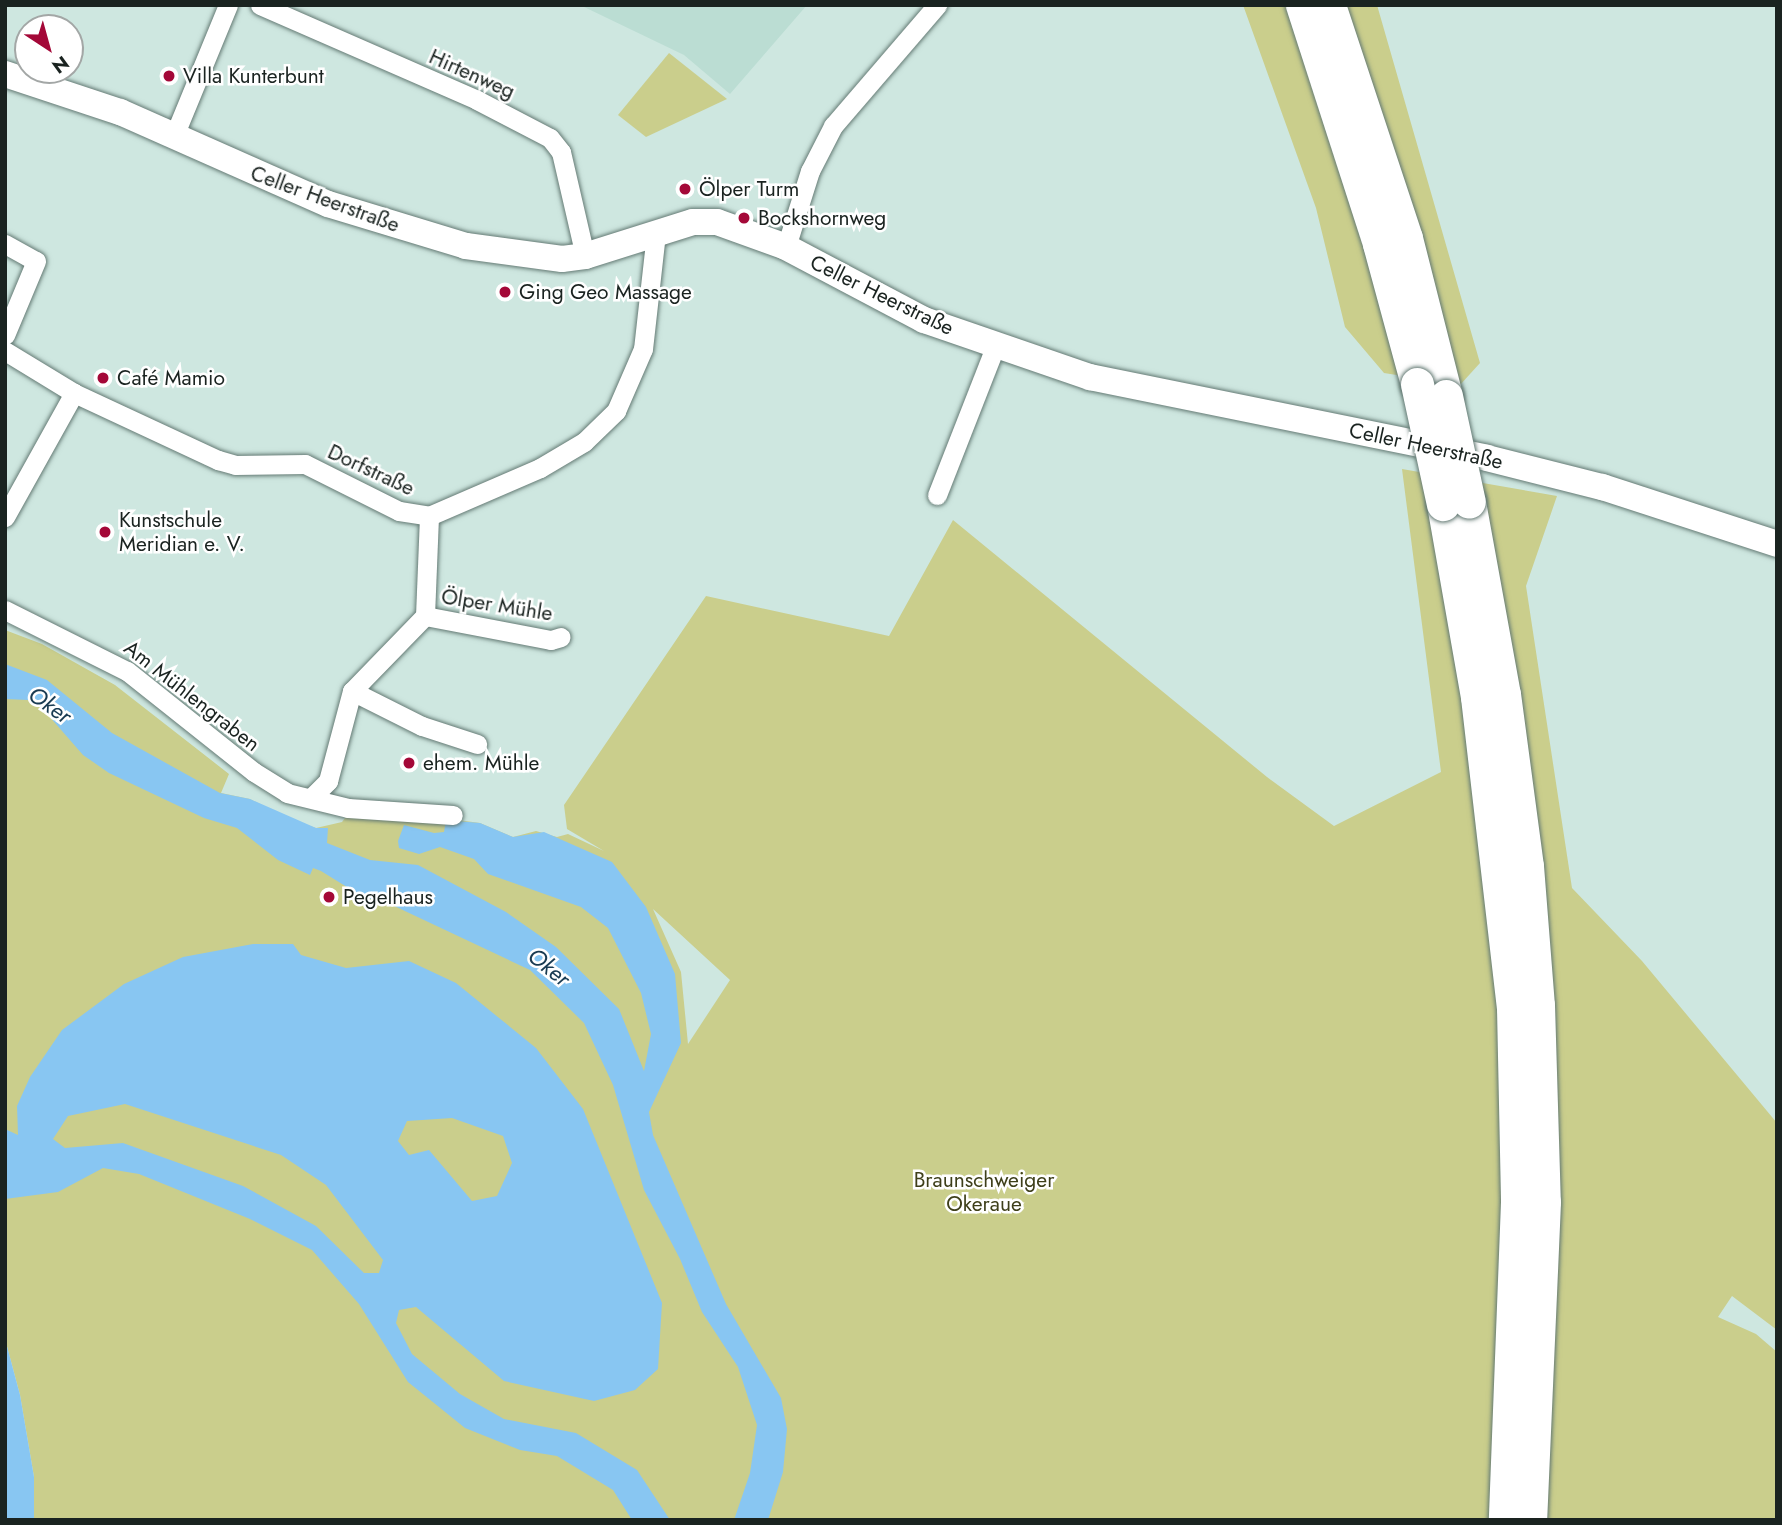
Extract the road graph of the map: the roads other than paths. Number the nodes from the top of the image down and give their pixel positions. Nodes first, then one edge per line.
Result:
1 (228, 5) edge
2 (260, 5) edge
3 (937, 5) edge
4 (1302, 5) edge
5 (1329, 5) edge
6 (5, 74) edge
7 (174, 136) junction
8 (656, 234) junction
9 (5, 244) edge
10 (786, 247) junction
11 (585, 256) junction
12 (5, 335) edge
13 (995, 347) junction
14 (5, 351) edge
15 (1432, 390) junction
16 (75, 393) junction
17 (937, 495) dead end
18 (429, 516) junction
19 (5, 517) edge
20 (1777, 544) edge
21 (5, 610) edge
22 (425, 616) junction
23 (561, 638) dead end
24 (352, 691) junction
25 (477, 744) dead end
26 (313, 797) junction
27 (453, 815) dead end
28 (1531, 1202) junction
29 (1505, 1520) edge
30 (1530, 1520) edge

1 - 7 street
2 - 11 street, Hirtenweg
3 - 10 street
4 - 15 highway
5 - 15 highway
6 - 7 main road, Celler Heerstraße
7 - 11 main road, Celler Heerstraße
8 - 10 main road, Celler Heerstraße
8 - 11 main road, Celler Heerstraße
8 - 18 street, Dorfstraße
9 - 12 street
10 - 13 main road, Celler Heerstraße
13 - 17 street
13 - 20 main road, Celler Heerstraße
14 - 16 street, Dorfstraße
15 - 28 highway, bridge
16 - 18 street, Dorfstraße
16 - 19 street
18 - 22 street
21 - 26 street, Am Mühlengraben
22 - 23 street, Ölper Mühle
22 - 24 street
24 - 25 street
24 - 26 street
26 - 27 street, Am Mühlengraben
28 - 29 highway
28 - 30 highway

